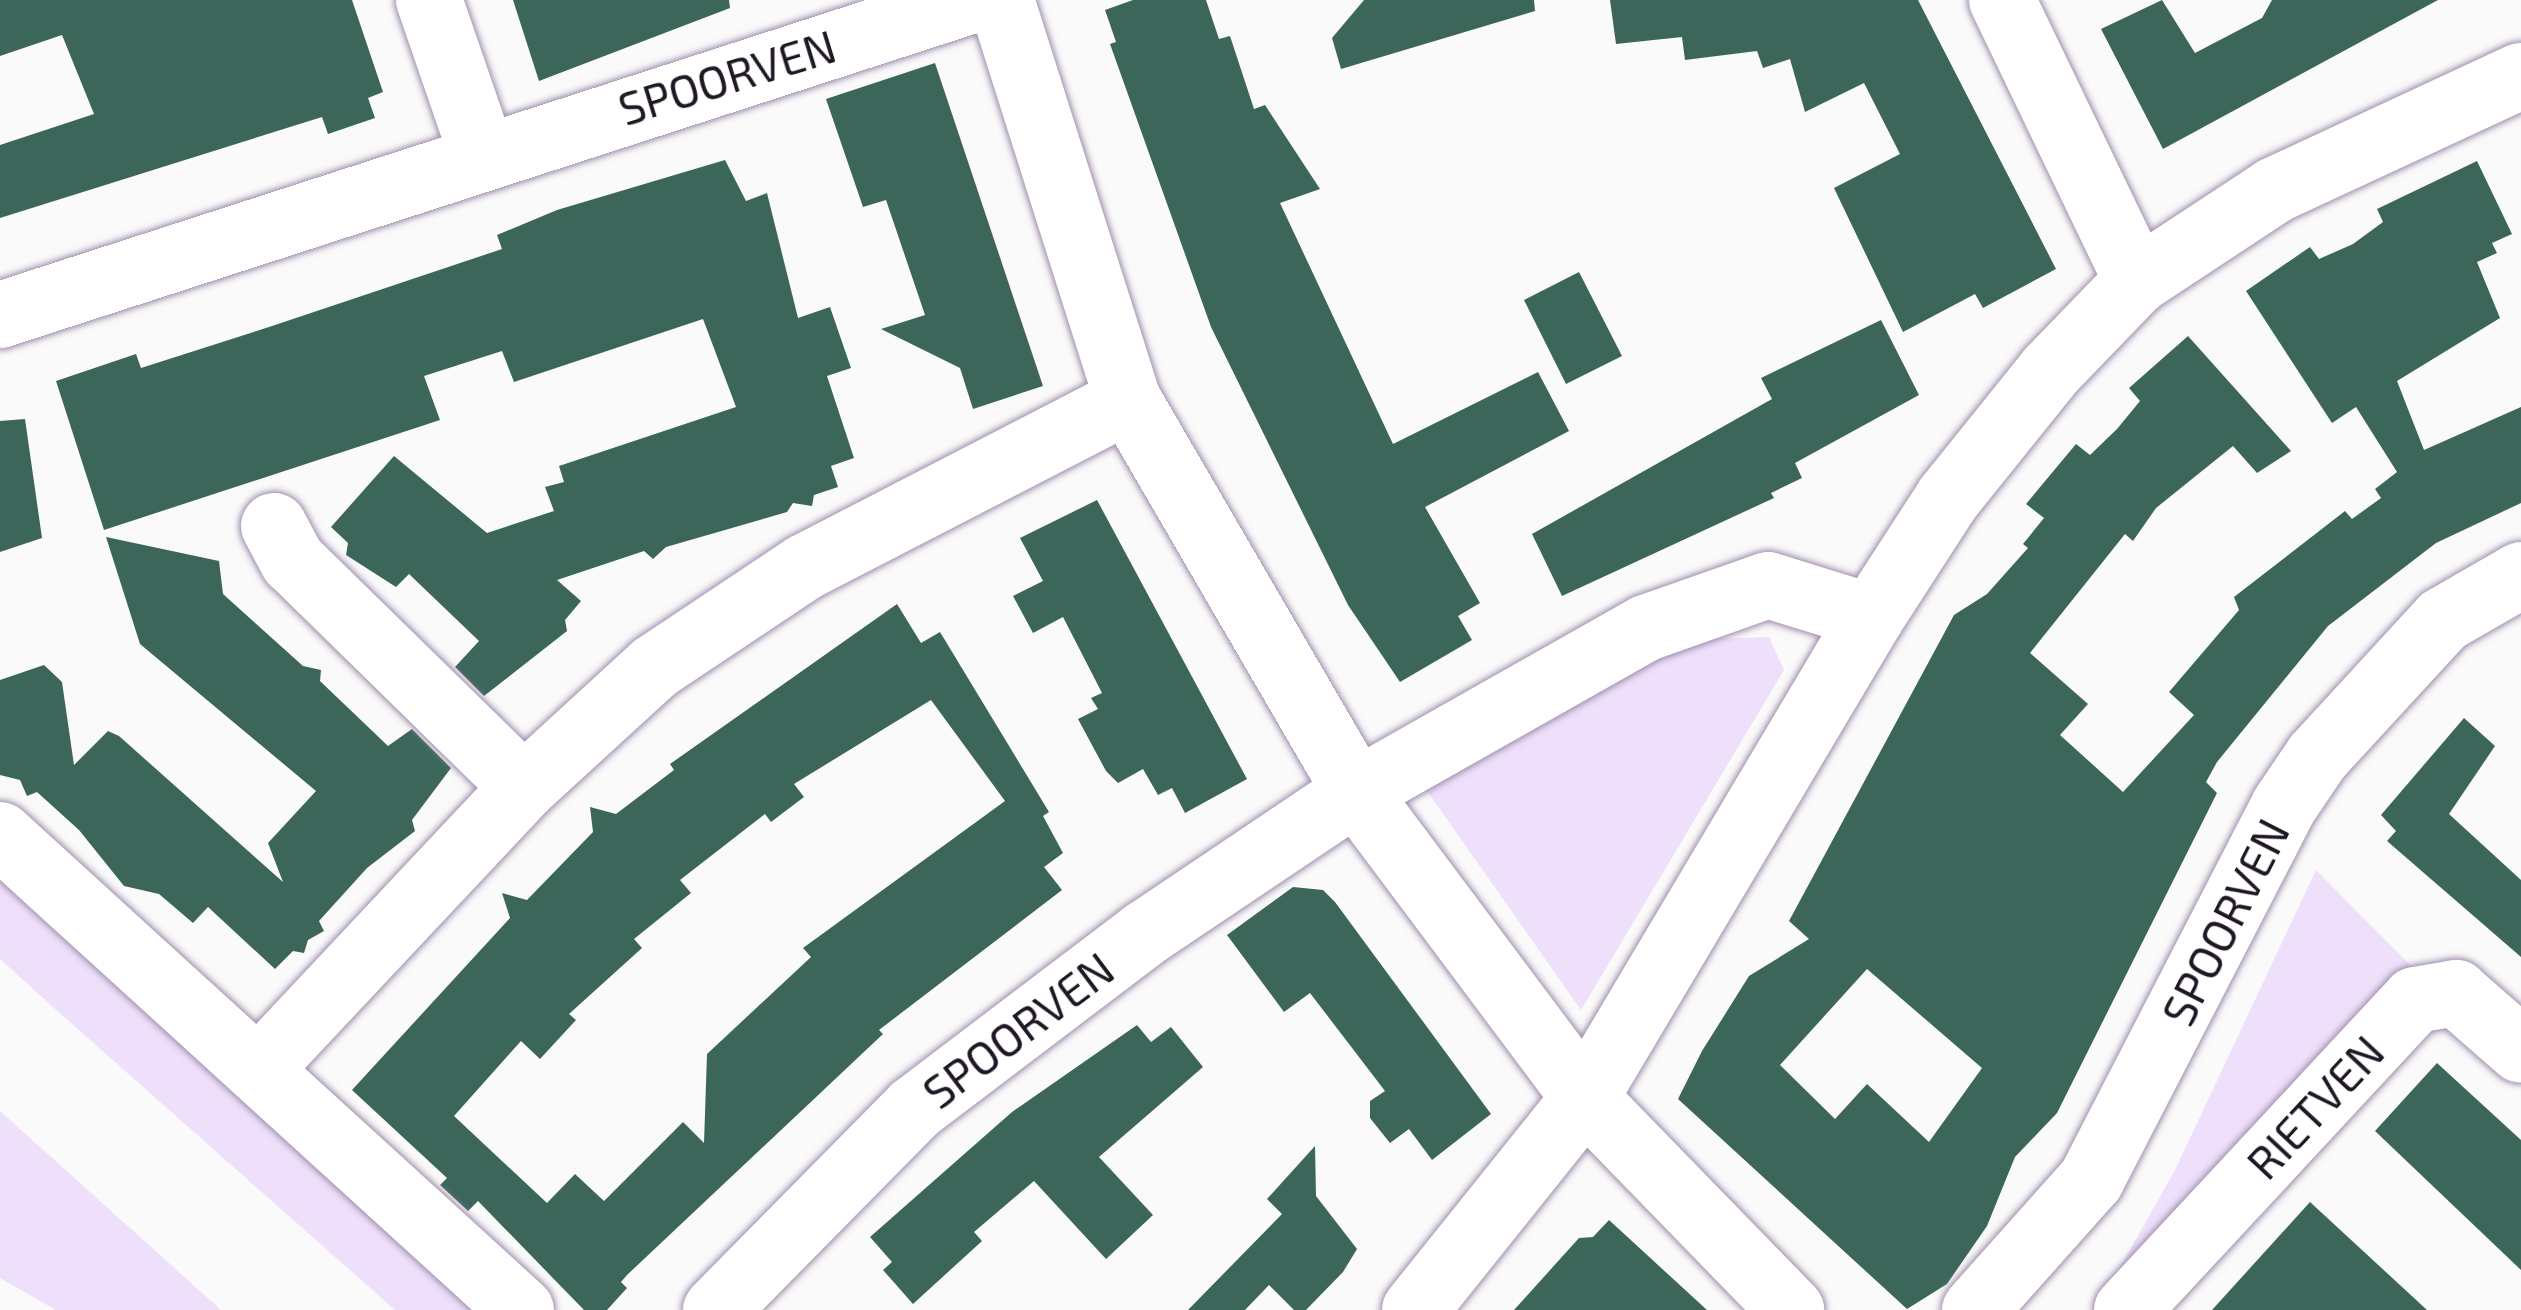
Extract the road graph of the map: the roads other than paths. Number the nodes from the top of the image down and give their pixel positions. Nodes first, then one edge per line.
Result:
1 (429, 0) edge
2 (973, 0) edge
3 (1001, 0) edge
4 (2002, 0) edge
5 (2521, 76) edge
6 (482, 154) junction
7 (2137, 281) junction
8 (0, 315) edge
9 (1129, 400) junction
10 (274, 526) dead end
11 (2521, 575) edge
12 (1871, 617) junction
13 (524, 787) junction
14 (1356, 792) junction
15 (0, 836) edge
16 (2521, 1051) edge
17 (260, 1068) junction
18 (1585, 1098) junction
19 (521, 1310) edge
20 (716, 1310) edge
21 (1415, 1310) edge
22 (1791, 1310) edge
23 (1975, 1310) edge
24 (2127, 1310) edge

1 - 6 street
2 - 6 street, SPOORVEN
3 - 9 street
4 - 7 street
5 - 7 street
6 - 8 street, SPOORVEN
7 - 12 street
9 - 13 street
9 - 14 street
10 - 13 street
11 - 23 street, SPOORVEN
12 - 14 street, SPOORVEN
12 - 18 street
13 - 17 street
14 - 18 street
14 - 20 street, SPOORVEN
15 - 17 street
16 - 24 street, RIETVEN
17 - 19 street
18 - 21 street
18 - 22 street

